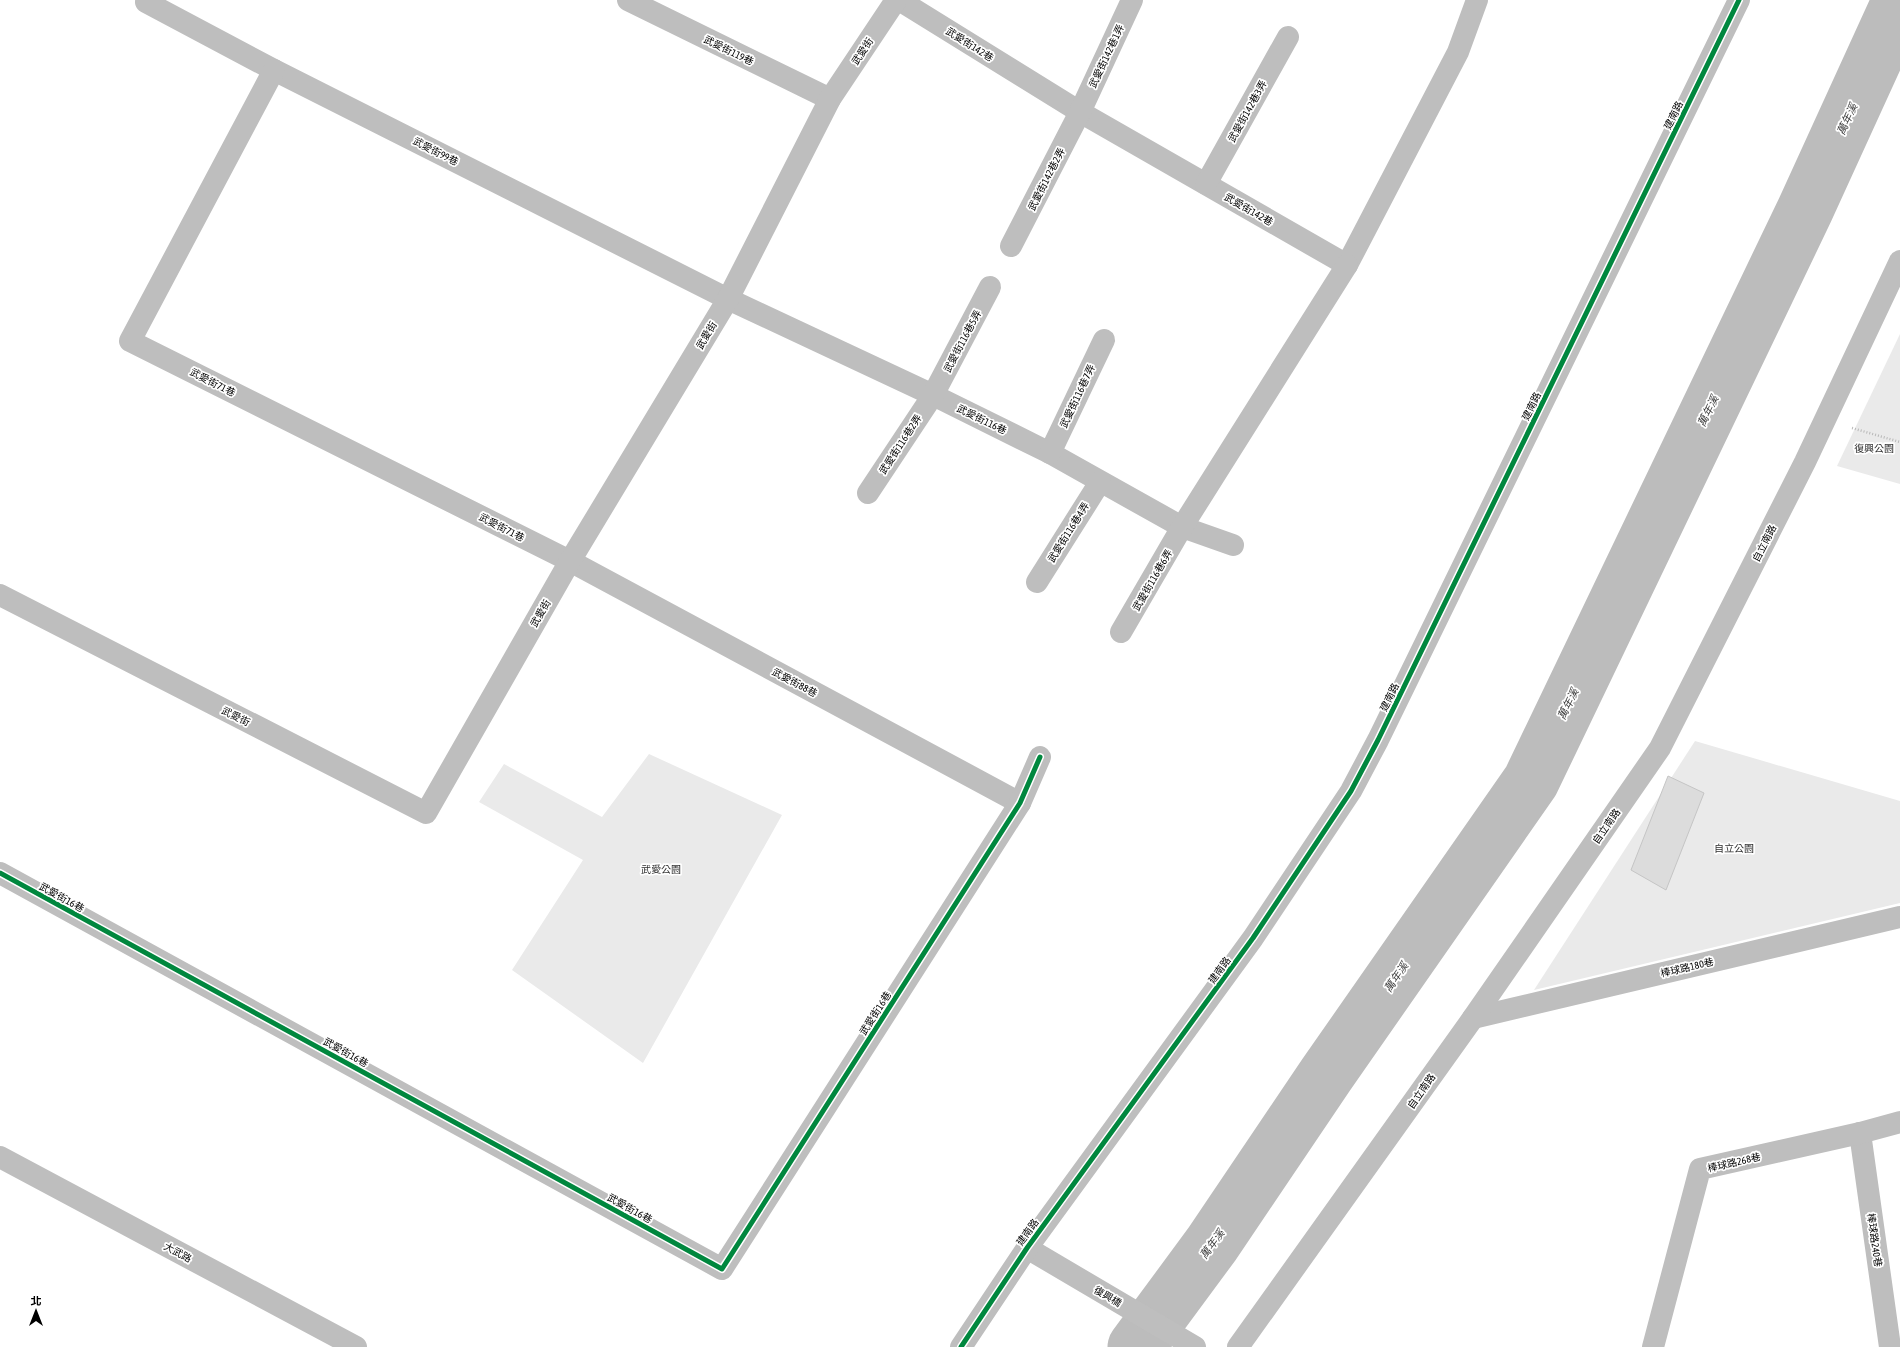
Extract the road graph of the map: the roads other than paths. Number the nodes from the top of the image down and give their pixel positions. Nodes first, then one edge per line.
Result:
1 (628, 0) edge
2 (896, 0) edge
3 (899, 0) edge
4 (1132, 0) edge
5 (1477, 0) edge
6 (1739, 0) edge
7 (146, 2) dead end
8 (1288, 38) dead end
9 (274, 70) junction
10 (830, 99) junction
11 (1080, 112) junction
12 (1206, 184) junction
13 (1011, 246) dead end
14 (1900, 260) edge
15 (1346, 265) junction
16 (990, 287) dead end
17 (728, 298) junction
18 (1104, 340) dead end
19 (933, 395) junction
20 (1050, 453) junction
21 (1100, 482) junction
22 (868, 493) dead end
23 (1182, 528) junction
24 (1233, 545) dead end
25 (570, 561) junction
26 (1037, 582) dead end
27 (0, 595) edge
28 (1121, 632) dead end
29 (1040, 757) dead end
30 (1020, 803) junction
31 (0, 873) edge
32 (1900, 917) edge
33 (1473, 1018) junction
34 (1900, 1122) edge
35 (1860, 1133) junction
36 (0, 1157) edge
37 (1026, 1248) junction
38 (1192, 1345) edge
39 (356, 1347) edge
40 (961, 1347) edge
41 (1238, 1347) edge
42 (1653, 1347) edge
43 (1890, 1347) edge

1 - 10 street, 武愛街119巷
2 - 10 street, 武愛街
3 - 11 street, 武愛街142巷
4 - 11 street, 武愛街142巷1弄
5 - 15 street
6 - 37 street, 建南路
7 - 9 street, 武愛街99巷
8 - 12 street, 武愛街142巷3弄
9 - 17 street, 武愛街99巷
9 - 25 street, 武愛街71巷
10 - 17 street, 武愛街
11 - 12 street, 武愛街142巷
11 - 13 street, 武愛街142巷2弄
12 - 15 street, 武愛街142巷
14 - 33 street, 自立南路
15 - 23 street, 武愛街116巷6弄
16 - 19 street, 武愛街116巷5弄
17 - 19 street, 武愛街116巷
17 - 25 street, 武愛街
18 - 20 street, 武愛街116巷7弄
19 - 20 street, 武愛街116巷
19 - 22 street, 武愛街116巷2弄
20 - 21 street, 武愛街116巷
21 - 23 street, 武愛街116巷
21 - 26 street, 武愛街116巷4弄
23 - 24 street, 武愛街116巷
23 - 28 street, 武愛街116巷6弄
25 - 27 street, 武愛街
25 - 30 street, 武愛街88巷
29 - 30 street, 武愛街16巷
30 - 31 street, 武愛街16巷
32 - 33 street, 棒球路180巷
33 - 41 street, 自立南路
34 - 35 street, 棒球路268巷
35 - 42 street, 棒球路268巷
35 - 43 street, 棒球路240巷
36 - 39 street, 大武路
37 - 38 street, 復興橋
37 - 40 street, 建南路

